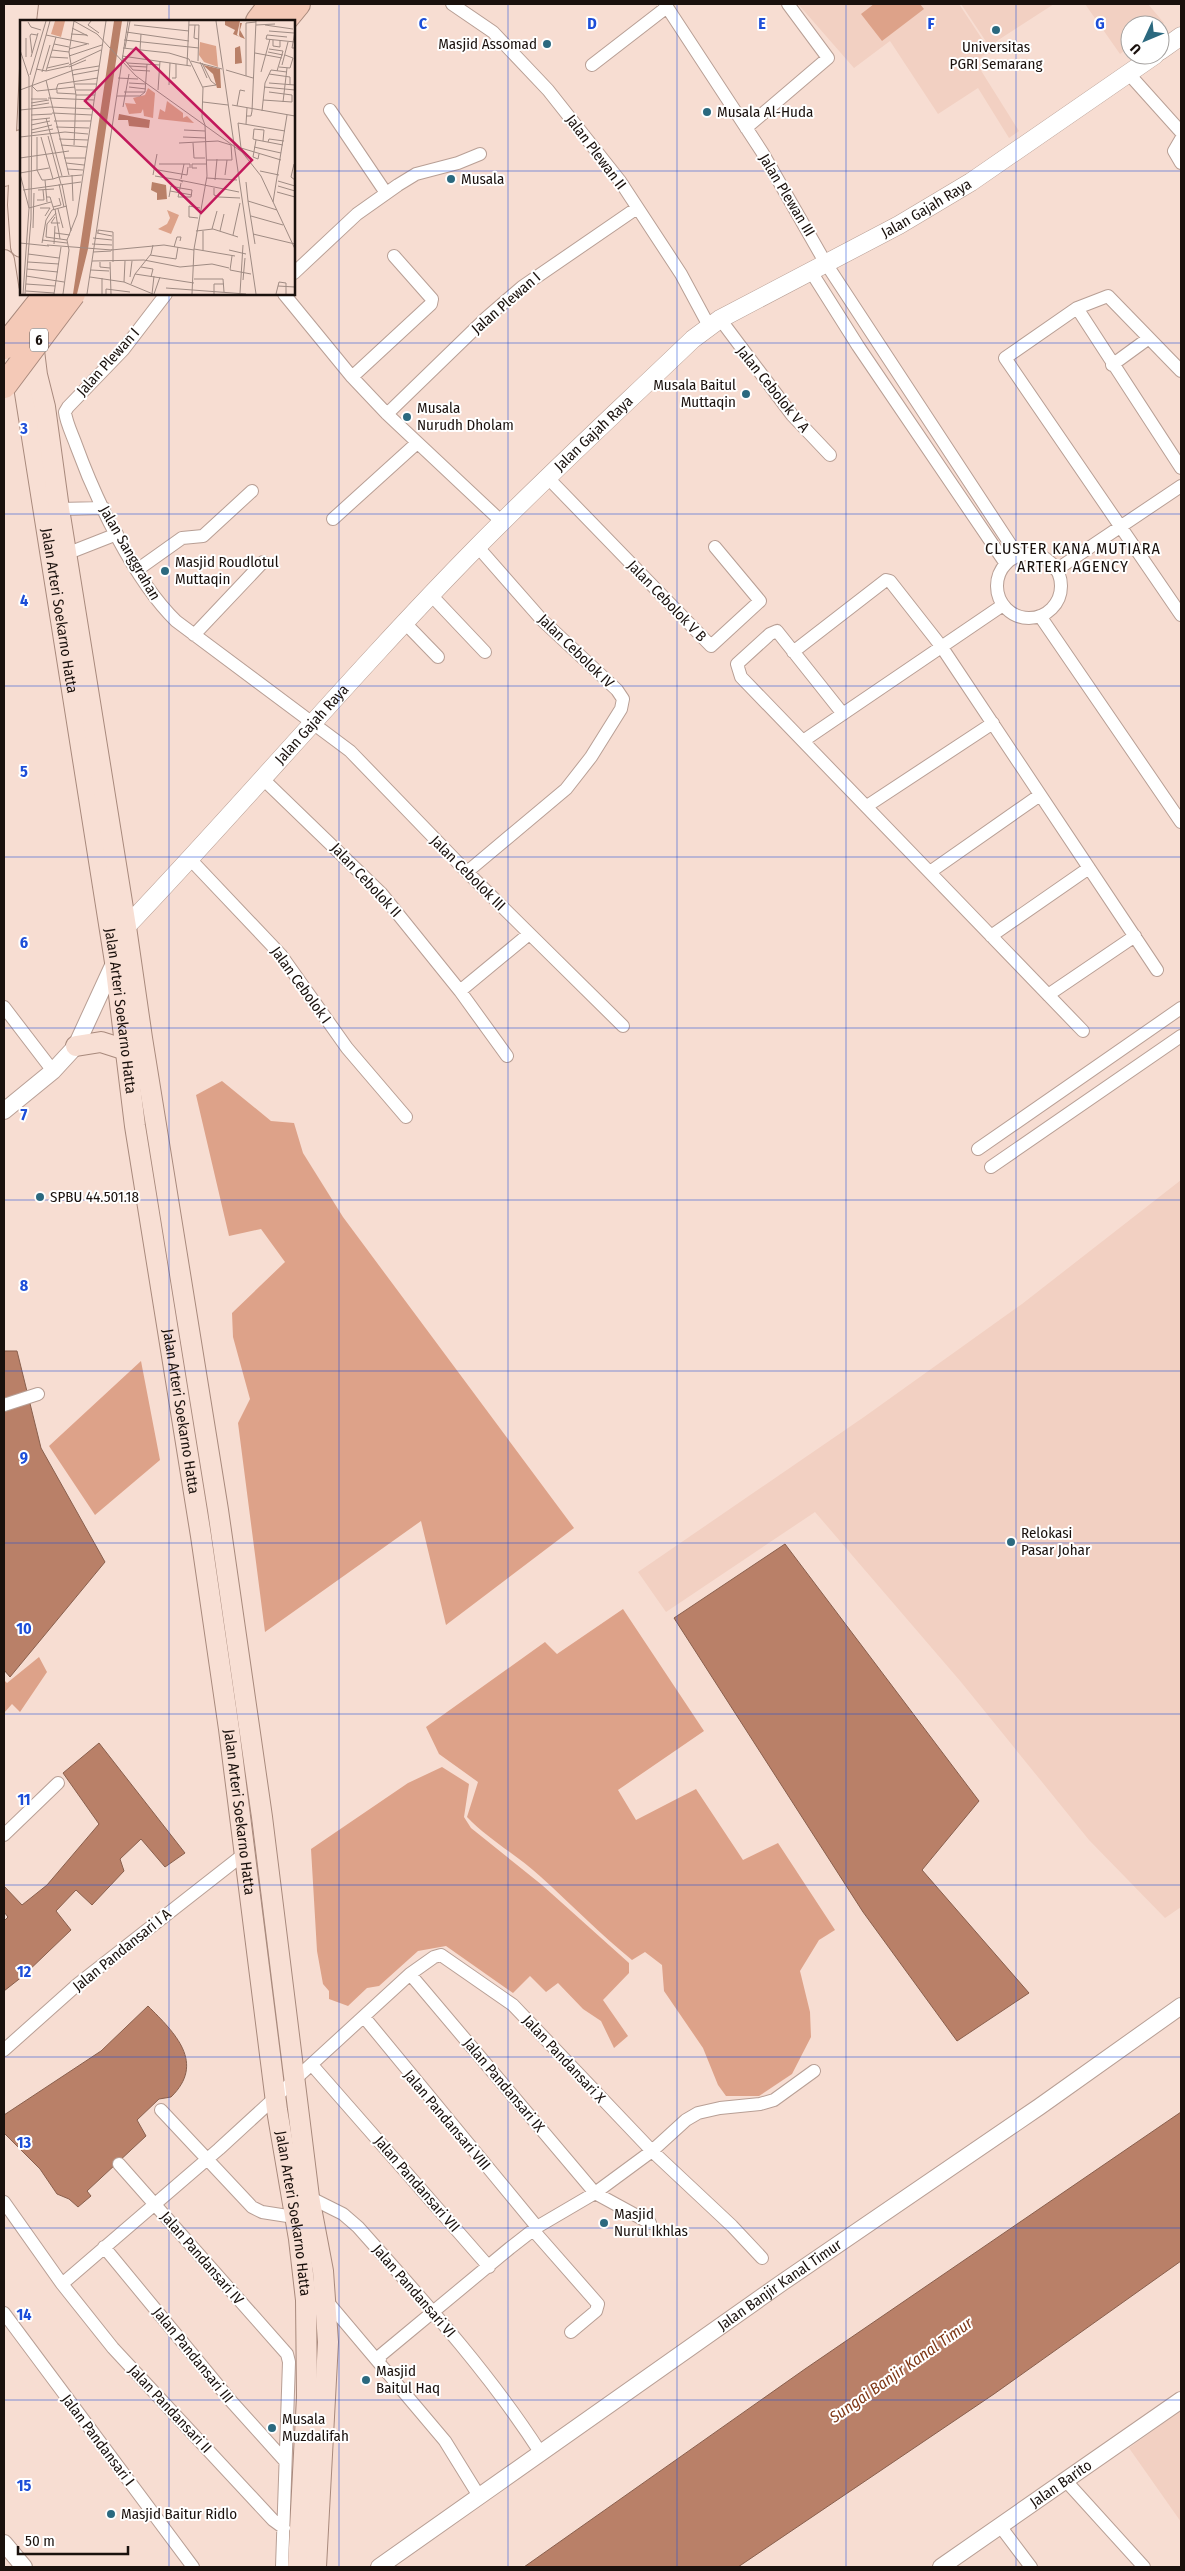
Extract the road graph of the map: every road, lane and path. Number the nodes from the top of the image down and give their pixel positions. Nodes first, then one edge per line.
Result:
1 (12, 4) edge
2 (28, 4) edge
3 (271, 4) edge
4 (298, 4) edge
5 (452, 4) edge
6 (788, 4) edge
7 (666, 5) edge
8 (26, 20) edge
9 (259, 20) edge
10 (285, 20) edge
11 (1181, 36) edge
12 (1170, 44) edge
13 (592, 65) dead end
14 (1140, 65) edge
15 (1128, 73) junction
16 (330, 110) dead end
17 (746, 128) junction
18 (1181, 132) edge
19 (1181, 139) edge
20 (480, 154) dead end
21 (20, 162) edge
22 (1181, 162) edge
23 (4, 176) edge
24 (386, 193) junction
25 (637, 208) junction
26 (20, 233) edge
27 (394, 256) dead end
28 (4, 260) edge
29 (4, 265) edge
30 (817, 266) junction
31 (295, 272) edge
32 (27, 295) edge
33 (45, 295) edge
34 (72, 295) edge
35 (165, 295) edge
36 (285, 295) edge
37 (1076, 308) junction
38 (714, 323) junction
39 (874, 334) junction
40 (1149, 338) junction
41 (858, 346) junction
42 (4, 347) edge
43 (1112, 365) junction
44 (1181, 372) edge
45 (352, 377) junction
46 (4, 386) edge
47 (68, 406) joint
48 (387, 414) junction
49 (417, 442) junction
50 (830, 455) dead end
51 (1181, 468) edge
52 (548, 478) junction
53 (1181, 486) edge
54 (252, 491) dead end
55 (58, 508) junction
56 (104, 508) junction
57 (333, 519) dead end
58 (502, 522) junction
59 (1122, 526) junction
60 (117, 534) junction
61 (477, 546) junction
62 (715, 547) dead end
63 (66, 554) junction
64 (1018, 556) junction
65 (263, 562) dead end
66 (1006, 564) junction
67 (138, 570) junction
68 (1056, 570) junction
69 (431, 596) junction
70 (1002, 604) junction
71 (1181, 615) edge
72 (1040, 616) junction
73 (405, 623) junction
74 (194, 635) junction
75 (941, 646) junction
76 (485, 652) dead end
77 (793, 652) junction
78 (438, 658) dead end
79 (843, 714) junction
80 (992, 723) junction
81 (312, 724) junction
82 (803, 741) junction
83 (263, 779) junction
84 (1040, 795) junction
85 (867, 806) junction
86 (1181, 822) edge
87 (190, 859) junction
88 (1089, 868) junction
89 (467, 872) junction
90 (930, 872) junction
91 (126, 927) junction
92 (529, 934) junction
93 (991, 936) junction
94 (1134, 936) junction
95 (115, 962) junction
96 (1157, 970) dead end
97 (460, 991) junction
98 (1048, 995) junction
99 (4, 1007) edge
100 (1181, 1008) edge
101 (623, 1026) dead end
102 (1083, 1031) dead end
103 (1181, 1036) edge
104 (76, 1046) junction
105 (126, 1050) junction
106 (506, 1056) dead end
107 (53, 1071) junction
108 (4, 1111) edge
109 (406, 1117) dead end
110 (978, 1149) dead end
111 (991, 1167) dead end
112 (38, 1394) dead end
113 (4, 1405) edge
114 (58, 1784) dead end
115 (4, 1835) edge
116 (244, 1854) junction
117 (410, 1974) junction
118 (1181, 2006) edge
119 (364, 2018) junction
120 (4, 2050) edge
121 (312, 2065) junction
122 (814, 2071) dead end
123 (294, 2080) junction
124 (276, 2097) junction
125 (161, 2110) dead end
126 (652, 2151) junction
127 (208, 2159) junction
128 (119, 2164) dead end
129 (595, 2193) junction
130 (309, 2197) junction
131 (4, 2202) edge
132 (155, 2204) junction
133 (294, 2218) junction
134 (650, 2223) dead end
135 (535, 2229) junction
136 (104, 2247) junction
137 (762, 2258) dead end
138 (489, 2267) junction
139 (62, 2284) junction
140 (325, 2299) junction
141 (432, 2311) junction
142 (4, 2313) edge
143 (571, 2332) dead end
144 (380, 2362) junction
145 (316, 2396) junction
146 (1181, 2400) edge
147 (540, 2452) junction
148 (285, 2461) junction
149 (1066, 2481) junction
150 (479, 2496) junction
151 (1000, 2526) junction
152 (284, 2528) junction
153 (4, 2543) edge
154 (24, 2567) edge
155 (192, 2567) edge
156 (282, 2567) edge
157 (298, 2567) edge
158 (316, 2567) edge
159 (379, 2567) edge
160 (941, 2567) edge
161 (1031, 2567) edge
162 (1144, 2567) edge

1 - 23 main road
2 - 8 main road
3 - 9 highway
4 - 10 highway
5 - 25 street, Jalan Plewan II
6 - 17 street
7 - 13 street
7 - 17 street, Jalan Plewan III
11 - 12 main road
14 - 15 main road, Jalan Gajah Raya
15 - 18 street
15 - 30 main road, Jalan Gajah Raya
16 - 24 street
17 - 30 street, Jalan Plewan III
19 - 22 street
20 - 24 street
21 - 26 main road
24 - 31 street
25 - 38 street, Jalan Plewan II
25 - 48 street, Jalan Plewan I
27 - 45 street
28 - 29 main road, Jalan Arteri Soekarno Hatta
29 - 95 main road, Jalan Arteri Soekarno Hatta
30 - 38 main road, Jalan Gajah Raya
30 - 39 street
30 - 41 street
32 - 55 main road, Jalan Arteri Soekarno Hatta
33 - 42 highway, 6, bridge
34 - 46 highway, 6, bridge
35 - 47 street, Jalan Plewan I
36 - 45 street
37 - 40 street
37 - 43 street
37 - 59 street
38 - 50 street, Jalan Cebolok V A
38 - 52 main road, Jalan Gajah Raya
39 - 41 street
39 - 64 street
40 - 43 street
40 - 44 street
41 - 66 street
43 - 51 street
45 - 48 street
47 - 56 street, Jalan Sanggrahan
48 - 49 street
49 - 57 street
49 - 58 street
52 - 58 main road, Jalan Gajah Raya
52 - 62 street, Jalan Cebolok V B
53 - 59 street
54 - 67 street
55 - 56 street
55 - 63 main road, Jalan Arteri Soekarno Hatta
56 - 60 street, Jalan Sanggrahan
58 - 61 main road, Jalan Gajah Raya
59 - 68 street
59 - 71 street
60 - 63 street
60 - 67 street, Jalan Sanggrahan
61 - 69 main road, Jalan Gajah Raya
61 - 89 street, Jalan Cebolok IV
63 - 91 main road, Jalan Arteri Soekarno Hatta
64 - 66 street
64 - 68 street
65 - 74 street
66 - 70 street
67 - 74 street, Jalan Sanggrahan
68 - 72 street
69 - 73 main road, Jalan Gajah Raya
69 - 76 street
70 - 72 street
70 - 75 street
72 - 86 street
73 - 78 street
73 - 81 main road, Jalan Gajah Raya
74 - 81 street, Jalan Sanggrahan
75 - 77 street
75 - 79 street
75 - 80 street
77 - 79 street
77 - 82 street
79 - 82 street
80 - 84 street
80 - 85 street
81 - 83 main road, Jalan Gajah Raya
81 - 89 street, Jalan Cebolok III
82 - 85 street
83 - 87 main road, Jalan Gajah Raya
83 - 97 street, Jalan Cebolok II
84 - 88 street
84 - 90 street
85 - 90 street
87 - 91 main road, Jalan Gajah Raya
87 - 109 street, Jalan Cebolok I
88 - 93 street
88 - 94 street
89 - 92 street, Jalan Cebolok III
90 - 93 street
91 - 95 street
91 - 123 main road, Jalan Arteri Soekarno Hatta
92 - 97 street
92 - 101 street, Jalan Cebolok III
93 - 98 street
94 - 96 street
94 - 98 street
95 - 104 street
95 - 105 main road, Jalan Arteri Soekarno Hatta
97 - 106 street, Jalan Cebolok II
98 - 102 street
99 - 107 street
100 - 110 street
103 - 111 street
104 - 105 main road
104 - 107 street
105 - 116 main road, Jalan Arteri Soekarno Hatta
107 - 108 street
112 - 113 street
114 - 115 street
116 - 120 street, Jalan Pandansari I A
116 - 124 main road, Jalan Arteri Soekarno Hatta
117 - 119 street
117 - 126 street, Jalan Pandansari X
117 - 129 street, Jalan Pandansari IX
118 - 147 street, Jalan Banjir Kanal Timur
119 - 121 street
119 - 135 street, Jalan Pandansari VIII
121 - 123 street
121 - 138 street, Jalan Pandansari VII
122 - 126 street
123 - 124 street
123 - 130 main road, Jalan Arteri Soekarno Hatta
124 - 127 street
124 - 133 main road, Jalan Arteri Soekarno Hatta
125 - 127 street
126 - 129 street
126 - 137 street
127 - 132 street
127 - 133 street
128 - 132 street, Jalan Pandansari IV
129 - 134 street
129 - 135 street
130 - 140 main road, Jalan Arteri Soekarno Hatta
130 - 141 street, Jalan Pandansari VI
131 - 139 street, Jalan Pandansari II
132 - 136 street
132 - 148 street, Jalan Pandansari IV
133 - 145 main road, Jalan Arteri Soekarno Hatta
135 - 138 street
135 - 143 street, Jalan Pandansari VIII
136 - 139 street
136 - 148 street, Jalan Pandansari III
138 - 141 street
139 - 152 street, Jalan Pandansari II
140 - 144 street
140 - 145 main road, Jalan Arteri Soekarno Hatta
141 - 144 street
141 - 147 street, Jalan Pandansari VI
142 - 155 street, Jalan Pandansari I
144 - 150 street
145 - 157 main road, Jalan Arteri Soekarno Hatta
145 - 158 main road, Jalan Arteri Soekarno Hatta
146 - 149 street, Jalan Barito
147 - 150 street, Jalan Banjir Kanal Timur
148 - 152 street
149 - 151 street, Jalan Barito
149 - 162 street
150 - 159 street, Jalan Banjir Kanal Timur
151 - 160 street, Jalan Barito
151 - 161 street
152 - 156 street
153 - 154 street

